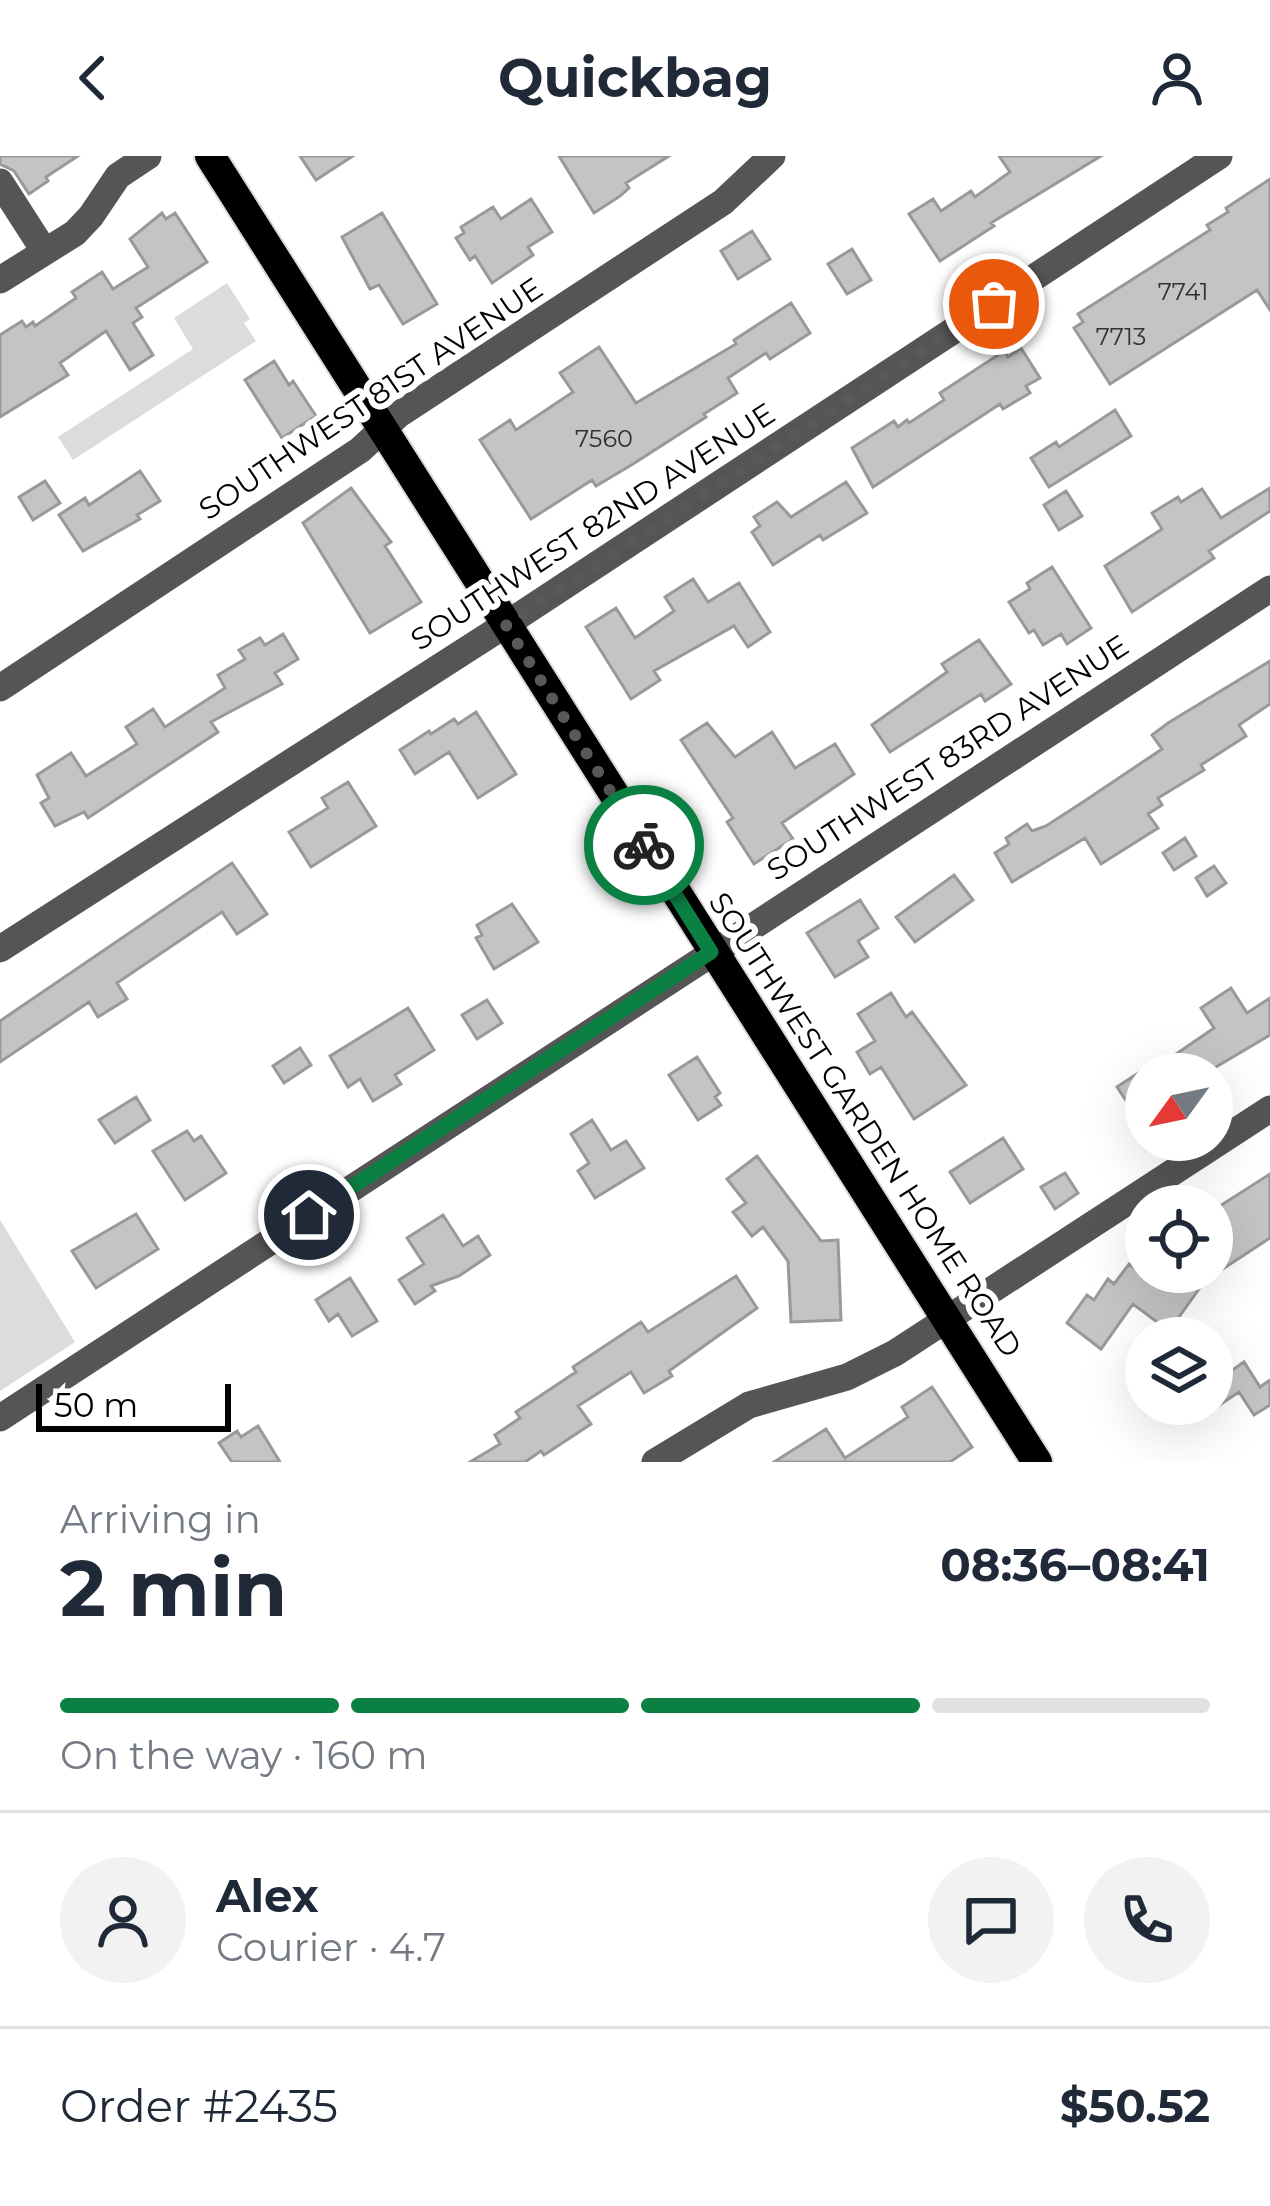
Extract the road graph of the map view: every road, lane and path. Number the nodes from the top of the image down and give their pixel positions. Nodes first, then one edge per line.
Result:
1 (148, 156) edge
2 (210, 156) edge
3 (772, 156) edge
4 (1220, 156) edge
5 (0, 182) edge
6 (45, 252) junction
7 (0, 280) edge
8 (382, 430) junction
9 (1270, 589) edge
10 (506, 625) junction
11 (0, 688) edge
12 (0, 949) edge
13 (711, 952) junction
14 (1270, 1109) edge
15 (947, 1321) junction
16 (0, 1418) edge
17 (655, 1462) edge
18 (1037, 1462) edge

1 - 6 street
2 - 8 main road, SOUTHWEST GARDEN HOME ROAD
3 - 8 street, SOUTHWEST 81ST AVENUE
4 - 10 street, SOUTHWEST 82ND AVENUE
5 - 6 street
6 - 7 street
8 - 10 main road, SOUTHWEST GARDEN HOME ROAD
8 - 11 street, SOUTHWEST 81ST AVENUE
9 - 13 street, SOUTHWEST 83RD AVENUE
10 - 12 street, SOUTHWEST 82ND AVENUE
10 - 13 main road, SOUTHWEST GARDEN HOME ROAD
13 - 15 main road, SOUTHWEST GARDEN HOME ROAD
13 - 16 street, SOUTHWEST 83RD AVENUE
14 - 15 street
15 - 17 street
15 - 18 main road, SOUTHWEST GARDEN HOME ROAD

